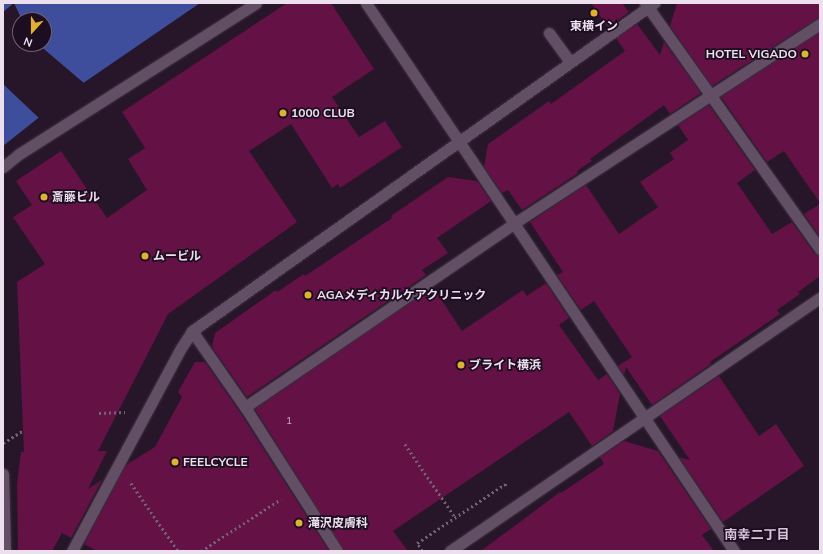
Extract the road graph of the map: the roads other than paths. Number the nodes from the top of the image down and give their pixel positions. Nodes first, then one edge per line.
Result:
1 (256, 3) edge
2 (366, 3) edge
3 (649, 4) edge
4 (820, 24) edge
5 (549, 33) dead end
6 (570, 62) junction
7 (710, 96) junction
8 (458, 141) junction
9 (4, 164) edge
10 (513, 224) junction
11 (820, 249) edge
12 (820, 298) edge
13 (192, 331) junction
14 (245, 407) junction
15 (644, 418) junction
16 (3, 474) edge
17 (5, 551) edge
18 (72, 551) edge
19 (337, 551) edge
20 (450, 551) edge
21 (734, 551) edge

1 - 9 street
2 - 8 street
3 - 6 street
3 - 7 street
4 - 7 street
5 - 6 street
6 - 8 street
7 - 10 street
7 - 11 street
8 - 10 street
8 - 13 street
10 - 14 street
10 - 15 street
12 - 15 street
13 - 14 street
13 - 18 street
14 - 19 street
15 - 20 street
15 - 21 street
16 - 17 street

